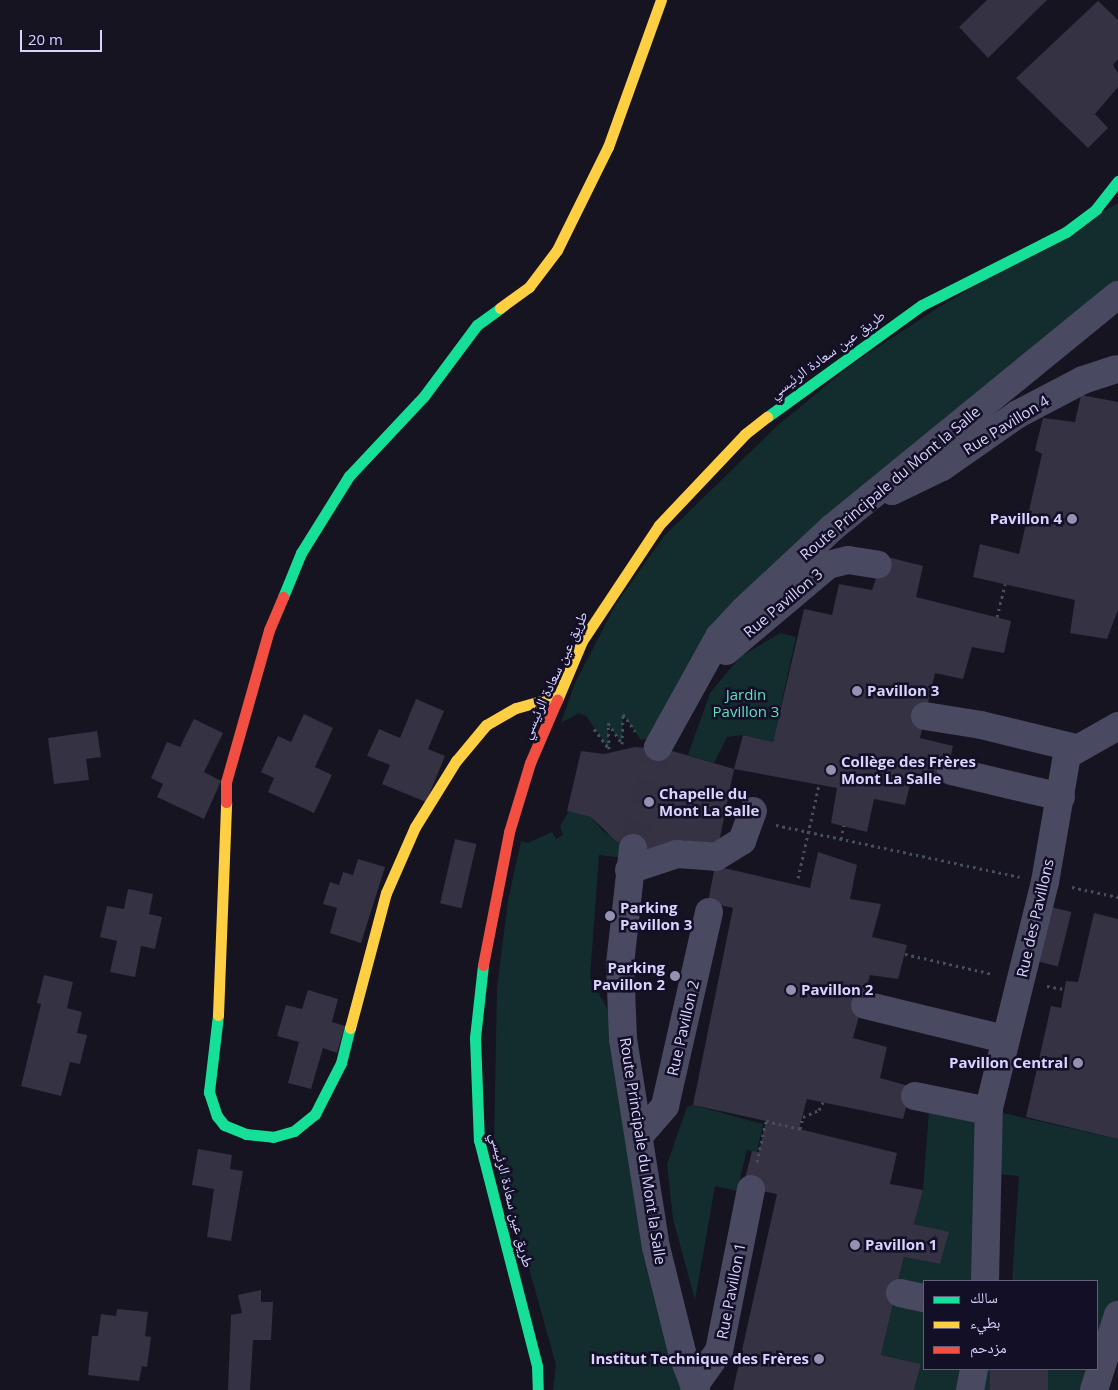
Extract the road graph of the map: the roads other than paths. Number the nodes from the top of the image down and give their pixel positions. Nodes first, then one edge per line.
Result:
1 (661, 0) edge
2 (1118, 181) edge
3 (1118, 295) edge
4 (1116, 370) dead end
5 (872, 496) junction
6 (878, 565) dead end
7 (698, 674) junction
8 (558, 696) junction
9 (925, 716) dead end
10 (1118, 726) edge
11 (661, 742) tunnel mouth
12 (1075, 748) junction
13 (951, 772) dead end
14 (1061, 796) junction
15 (752, 815) road end
16 (709, 912) dead end
17 (865, 1005) dead end
18 (1004, 1039) junction
19 (915, 1096) dead end
20 (988, 1111) junction
21 (639, 1136) junction
22 (751, 1189) dead end
23 (985, 1280) edge
24 (1118, 1315) edge
25 (974, 1370) edge
26 (695, 1388) edge
27 (538, 1390) edge
28 (970, 1390) edge
29 (1094, 1390) edge

1 - 8 street
2 - 8 street, طريق عين سعادة الرئيسي
3 - 5 street, Route Principale du Mont la Salle
4 - 5 street, Rue Pavillon 4
5 - 7 street, Route Principale du Mont la Salle
6 - 7 street, Rue Pavillon 3
7 - 11 street, Route Principale du Mont la Salle
8 - 27 street, طريق عين سعادة الرئيسي
9 - 12 street
10 - 12 street
12 - 14 street, Rue des Pavillons
13 - 14 street
14 - 18 street, Rue des Pavillons
15 - 21 street, Route Principale du Mont la Salle
16 - 21 street, Rue Pavillon 2
17 - 18 street
18 - 20 street, Rue des Pavillons
19 - 20 street
20 - 23 street, Rue des Pavillons
21 - 26 street, Route Principale du Mont la Salle
22 - 26 street, Rue Pavillon 1
24 - 29 street
25 - 28 street

